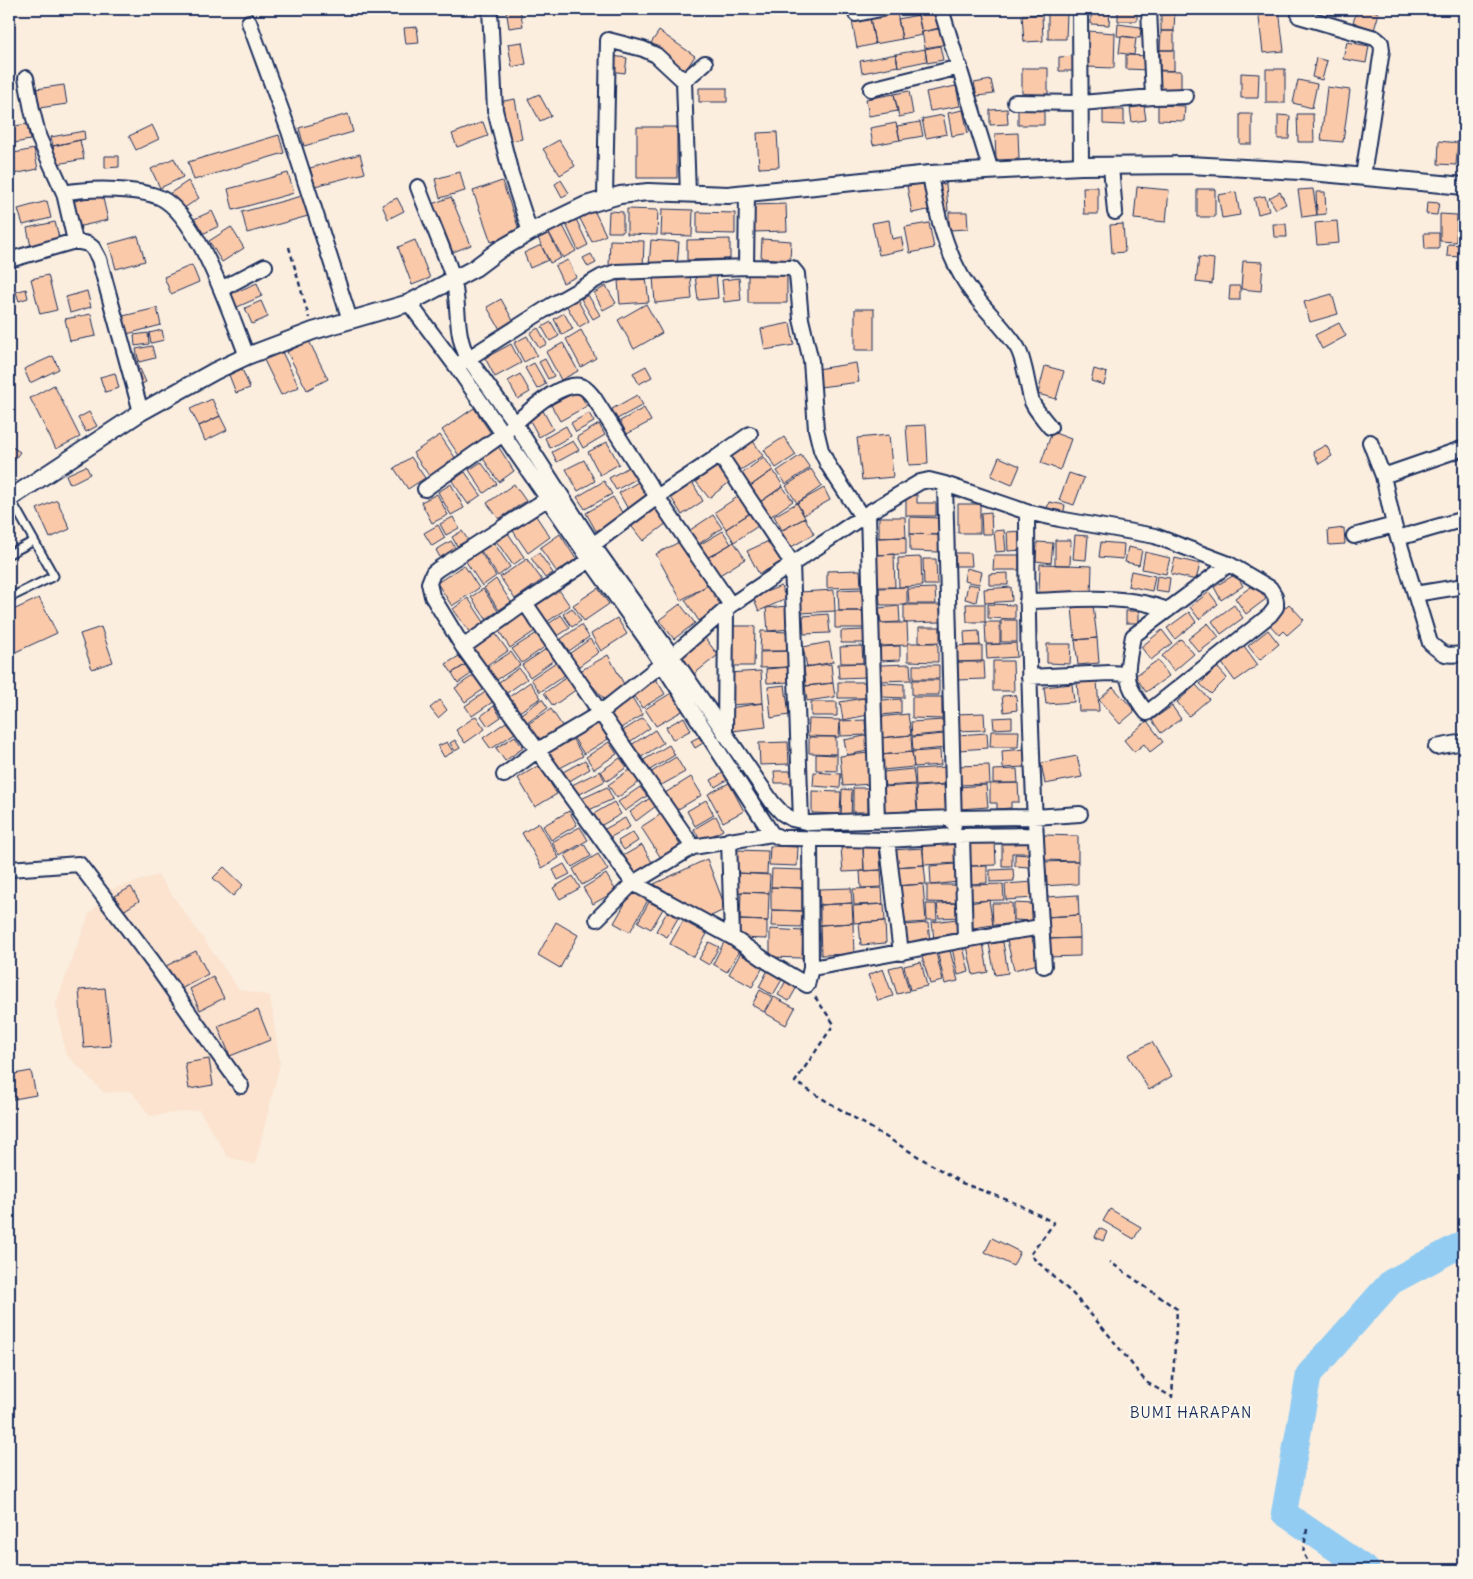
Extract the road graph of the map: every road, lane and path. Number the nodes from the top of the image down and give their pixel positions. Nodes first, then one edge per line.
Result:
1 (490, 9) edge
2 (881, 9) edge
3 (941, 9) edge
4 (1080, 9) edge
5 (1149, 9) edge
6 (856, 14) dead end
7 (1299, 16) dead end
8 (249, 22) dead end
9 (705, 63) dead end
10 (960, 67) junction
11 (26, 78) dead end
12 (684, 81) junction
13 (871, 89) dead end
14 (1186, 96) dead end
15 (1153, 97) junction
16 (1015, 102) dead end
17 (1081, 102) junction
18 (1082, 166) junction
19 (1111, 166) junction
20 (991, 171) junction
21 (930, 174) junction
22 (1363, 176) junction
23 (1464, 186) edge
24 (418, 187) dead end
25 (64, 193) junction
26 (747, 193) junction
27 (688, 194) junction
28 (605, 198) junction
29 (1116, 212) dead end
30 (530, 232) junction
31 (74, 241) junction
32 (289, 247) dead end
33 (9, 260) edge
34 (265, 266) dead end
35 (746, 267) junction
36 (453, 280) junction
37 (221, 289) junction
38 (409, 303) junction
39 (350, 320) junction
40 (313, 331) junction
41 (247, 356) junction
42 (468, 358) junction
43 (456, 366) junction
44 (141, 412) junction
45 (514, 422) junction
46 (1050, 427) dead end
47 (502, 434) junction
48 (750, 434) dead end
49 (1370, 442) dead end
50 (1464, 448) edge
51 (720, 455) junction
52 (1383, 476) junction
53 (945, 484) junction
54 (425, 489) dead end
55 (657, 497) junction
56 (9, 498) edge
57 (547, 499) junction
58 (1027, 512) junction
59 (865, 515) junction
60 (1464, 519) edge
61 (1396, 531) junction
62 (1354, 536) dead end
63 (34, 541) junction
64 (589, 553) junction
65 (9, 554) edge
66 (792, 563) junction
67 (1229, 564) junction
68 (1464, 586) edge
69 (1415, 594) junction
70 (9, 598) edge
71 (1027, 601) junction
72 (526, 603) junction
73 (728, 608) junction
74 (1168, 610) junction
75 (464, 647) junction
76 (1464, 654) edge
77 (667, 660) junction
78 (1126, 674) junction
79 (1029, 677) junction
80 (600, 713) junction
81 (725, 734) junction
82 (1464, 742) edge
83 (1436, 747) dead end
84 (538, 750) junction
85 (504, 775) dead end
86 (1080, 814) dead end
87 (1034, 817) junction
88 (953, 818) junction
89 (802, 821) junction
90 (878, 821) junction
91 (772, 834) junction
92 (1034, 835) junction
93 (958, 836) junction
94 (810, 839) junction
95 (729, 840) junction
96 (888, 840) junction
97 (693, 847) junction
98 (9, 869) edge
99 (633, 883) junction
100 (597, 919) dead end
101 (1041, 927) junction
102 (732, 936) junction
103 (965, 939) junction
104 (901, 953) junction
105 (1044, 966) dead end
106 (811, 968) junction
107 (807, 985) junction
108 (241, 1086) dead end
109 (1110, 1262) dead end
110 (1307, 1529) dead end
111 (1313, 1570) edge

1 - 30 street
2 - 6 street
3 - 10 street
4 - 17 street
5 - 15 street
7 - 22 street
8 - 39 street
9 - 12 street
10 - 13 street
10 - 20 street
11 - 25 street
12 - 27 street
12 - 28 street
14 - 15 street
15 - 17 street
16 - 17 street
17 - 18 street
18 - 19 street
18 - 20 street
19 - 22 street
19 - 29 street
20 - 21 street
21 - 26 street
21 - 46 street
22 - 23 street
24 - 36 street
25 - 31 street
25 - 37 street
26 - 27 street
26 - 35 street
27 - 28 street
28 - 30 street
30 - 36 street
31 - 33 street
31 - 44 street
32 - 40 path
34 - 37 street
35 - 42 street
35 - 59 street
36 - 38 street
36 - 42 street
37 - 41 street
38 - 39 street
38 - 43 street
39 - 40 street
40 - 41 street
41 - 44 street
42 - 43 street
42 - 45 street
43 - 47 street
44 - 56 street
45 - 47 street
45 - 55 street
45 - 64 street
47 - 54 street
47 - 57 street
48 - 51 street
49 - 52 street
50 - 52 street
51 - 55 street
51 - 66 street
52 - 61 street
53 - 58 street
53 - 59 street
53 - 88 street
55 - 64 street
55 - 73 street
56 - 63 lane
57 - 64 street
57 - 75 street
58 - 67 street
58 - 71 street
59 - 66 street
59 - 90 street
60 - 61 street
61 - 62 street
61 - 69 street
63 - 65 lane
63 - 70 lane
64 - 72 street
64 - 77 street
66 - 73 street
66 - 89 street
67 - 74 street
67 - 78 street
68 - 69 street
69 - 76 street
71 - 74 street
71 - 79 street
72 - 75 street
72 - 80 street
73 - 77 street
73 - 81 street
74 - 78 street
75 - 84 street
77 - 80 street
77 - 81 street
77 - 91 street
78 - 79 street
79 - 87 street
80 - 84 street
80 - 97 street
81 - 89 street
82 - 83 street
84 - 85 street
84 - 99 street
86 - 87 street
87 - 88 street
87 - 92 street
88 - 90 street
88 - 93 street
89 - 90 street
91 - 94 street
91 - 95 street
92 - 93 street
92 - 101 street
93 - 96 street
93 - 103 street
94 - 96 street
94 - 106 street
95 - 97 street
95 - 102 street
96 - 104 street
97 - 99 street
98 - 108 street
99 - 100 street
99 - 102 street
101 - 103 street
101 - 105 street
102 - 107 street
103 - 104 street
104 - 106 street
106 - 107 street
107 - 109 path
110 - 111 path

